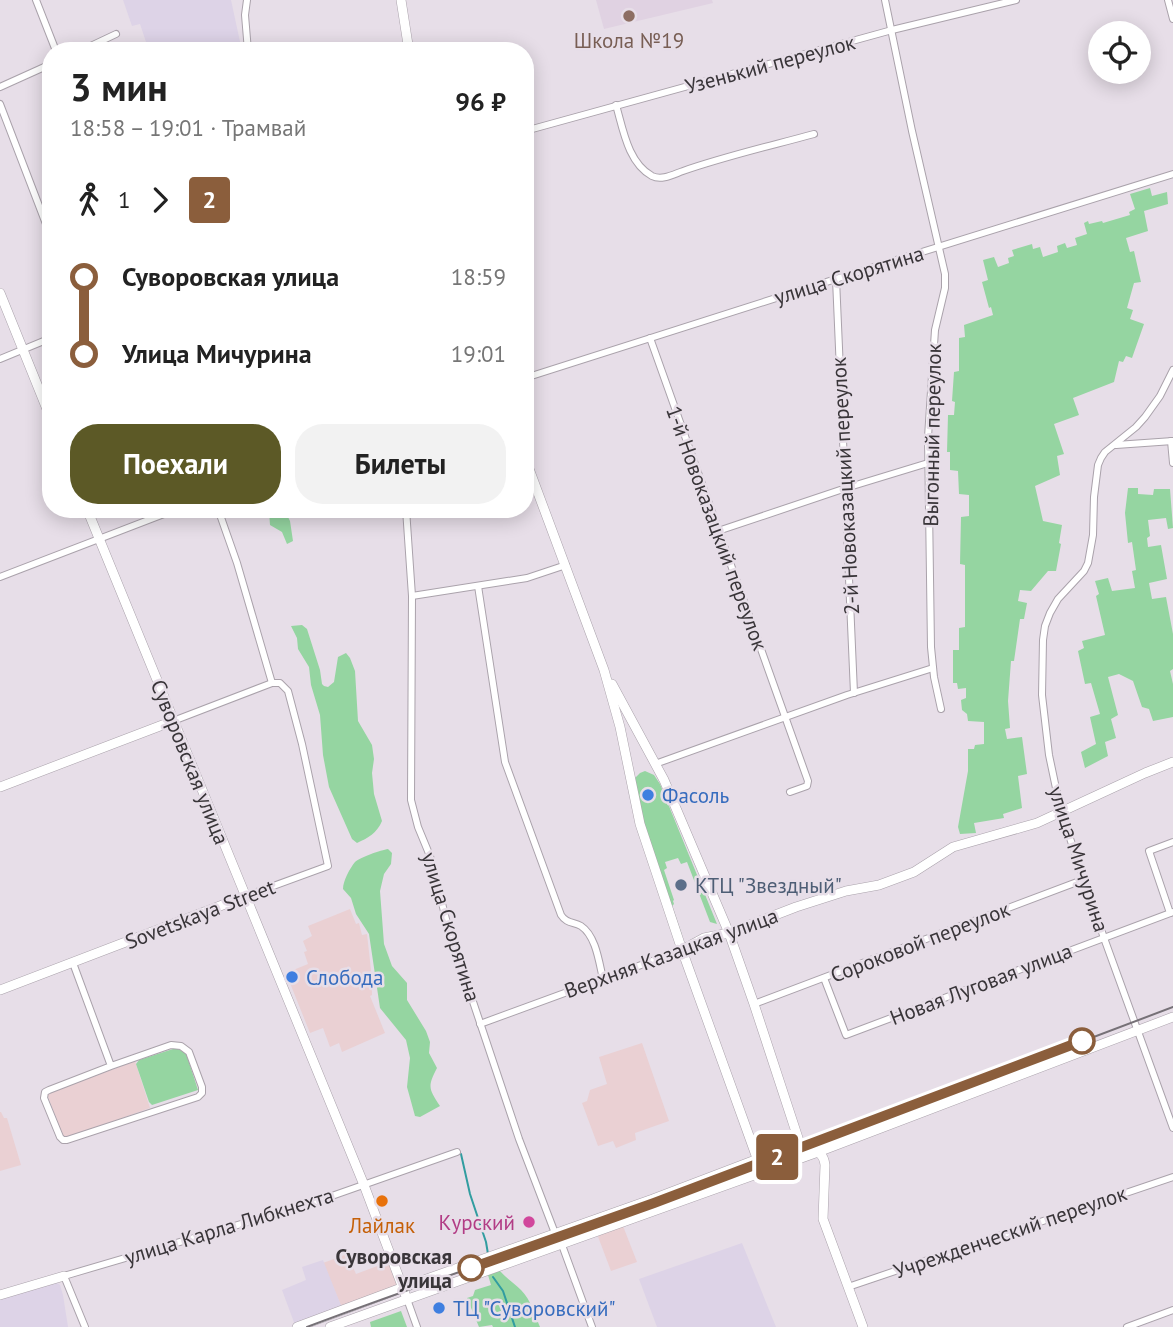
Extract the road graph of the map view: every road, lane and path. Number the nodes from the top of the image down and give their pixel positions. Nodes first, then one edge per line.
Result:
1 (36, 0) edge
2 (247, 0) edge
3 (401, 0) edge
4 (886, 0) edge
5 (1016, 0) edge
6 (1168, 0) edge
7 (1173, 19) edge
8 (892, 30) junction
9 (116, 34) dead end
10 (52, 42) edge
11 (99, 42) edge
12 (247, 42) edge
13 (408, 42) edge
14 (42, 68) edge
15 (0, 87) edge
16 (0, 104) edge
17 (616, 105) junction
18 (534, 128) edge
19 (814, 134) dead end
20 (1173, 174) edge
21 (42, 214) edge
22 (939, 247) junction
23 (836, 279) junction
24 (0, 293) edge
25 (650, 338) junction
26 (42, 342) edge
27 (23, 350) junction
28 (0, 359) edge
29 (1173, 370) edge
30 (534, 375) edge
31 (42, 397) edge
32 (1172, 441) edge
33 (1114, 445) junction
34 (928, 463) junction
35 (1173, 463) edge
36 (534, 481) edge
37 (846, 488) junction
38 (91, 518) edge
39 (155, 518) edge
40 (221, 518) edge
41 (408, 518) edge
42 (718, 531) junction
43 (100, 540) junction
44 (566, 565) junction
45 (0, 578) edge
46 (478, 586) junction
47 (412, 596) junction
48 (933, 668) junction
49 (604, 670) junction
50 (272, 683) junction
51 (854, 693) junction
52 (941, 709) dead end
53 (785, 717) junction
54 (173, 721) junction
55 (1173, 762) edge
56 (655, 764) junction
57 (0, 787) edge
58 (790, 792) dead end
59 (1061, 811) junction
60 (1173, 842) edge
61 (1085, 879) junction
62 (246, 896) junction
63 (1172, 912) edge
64 (729, 933) junction
65 (1104, 938) junction
66 (682, 950) junction
67 (73, 963) junction
68 (824, 978) junction
69 (603, 979) junction
70 (0, 990) edge
71 (754, 1004) junction
72 (1173, 1017) edge
73 (480, 1024) junction
74 (1137, 1030) junction
75 (111, 1066) junction
76 (790, 1115) junction
77 (1173, 1128) edge
78 (803, 1146) junction
79 (790, 1147) junction
80 (457, 1152) dead end
81 (818, 1152) junction
82 (758, 1159) junction
83 (765, 1171) junction
84 (1173, 1177) edge
85 (363, 1185) junction
86 (555, 1234) junction
87 (562, 1245) junction
88 (64, 1276) junction
89 (404, 1287) junction
90 (848, 1287) junction
91 (0, 1295) edge
92 (407, 1299) junction
93 (1173, 1310) edge
94 (85, 1327) edge
95 (296, 1327) edge
96 (330, 1327) edge
97 (417, 1327) edge
98 (592, 1327) edge
99 (863, 1327) edge
100 (1127, 1327) edge

1 - 10 street
2 - 12 street
3 - 13 street
4 - 8 street, Выгонный переулок
5 - 8 street, Узенький переулок
6 - 7 street
8 - 17 street, Узенький переулок
8 - 22 street, Выгонный переулок
9 - 11 street
14 - 15 street
16 - 21 street
17 - 18 street, Узенький переулок
17 - 19 street
20 - 22 street, улица Скорятина
22 - 23 street, улица Скорятина
22 - 34 street, Выгонный переулок
23 - 25 street, улица Скорятина
23 - 37 street, 2-й Новоказацкий переулок
24 - 27 street
25 - 30 street, улица Скорятина
25 - 42 street, 1-й Новоказацкий переулок
26 - 27 street
27 - 28 street
27 - 31 street
29 - 33 street, улица Мичурина
32 - 33 street
32 - 35 street
33 - 59 street, улица Мичурина
34 - 37 street
34 - 48 street, Выгонный переулок
36 - 44 street
37 - 42 street
37 - 51 street, 2-й Новоказацкий переулок
38 - 43 street, Суворовская улица
39 - 43 street
40 - 50 street
41 - 47 street, улица Скорятина
42 - 53 street, 1-й Новоказацкий переулок
43 - 45 street
43 - 54 street, Суворовская улица
44 - 46 street
44 - 49 street
46 - 47 street
46 - 69 street
47 - 73 street, улица Скорятина
48 - 51 street
48 - 52 street, Выгонный переулок
49 - 56 street
49 - 66 street
50 - 54 street
50 - 62 street, Sovetskaya Street
51 - 53 street
53 - 56 street
53 - 58 street, 1-й Новоказацкий переулок
54 - 57 street
54 - 62 street, Суворовская улица
55 - 59 street, Верхняя Казацкая улица
56 - 64 street
59 - 61 street, улица Мичурина
59 - 64 street, Верхняя Казацкая улица
60 - 63 street
61 - 65 street, улица Мичурина
61 - 68 street, Сороковой переулок
62 - 67 street, Sovetskaya Street
62 - 85 street, Суворовская улица
63 - 65 street, Новая Луговая улица
64 - 66 street, Верхняя Казацкая улица
64 - 71 street
65 - 68 street, Новая Луговая улица
65 - 74 street, улица Мичурина
66 - 69 street, Верхняя Казацкая улица
66 - 82 street
67 - 70 street, Sovetskaya Street
67 - 75 street
68 - 71 street, Сороковой переулок
69 - 73 street, Верхняя Казацкая улица
71 - 76 street
72 - 74 street
73 - 86 street, улица Скорятина
74 - 77 street, улица Мичурина
74 - 81 street
75 - 75 street
76 - 78 street
76 - 79 street
78 - 79 street
78 - 81 street
79 - 82 street
79 - 83 street
80 - 85 street, улица Карла Либкнехта
81 - 83 street
81 - 90 street
82 - 83 street
82 - 86 street
83 - 87 street
84 - 90 street, Учрежденческий переулок
85 - 88 street, улица Карла Либкнехта
85 - 89 street, Суворовская улица
86 - 87 street, улица Скорятина
86 - 89 street
87 - 92 street
87 - 98 street, улица Скорятина
88 - 91 street, улица Карла Либкнехта
88 - 94 street
89 - 92 street, Суворовская улица
89 - 95 street
90 - 99 street
92 - 96 street
92 - 97 street, Суворовская улица
93 - 100 street

